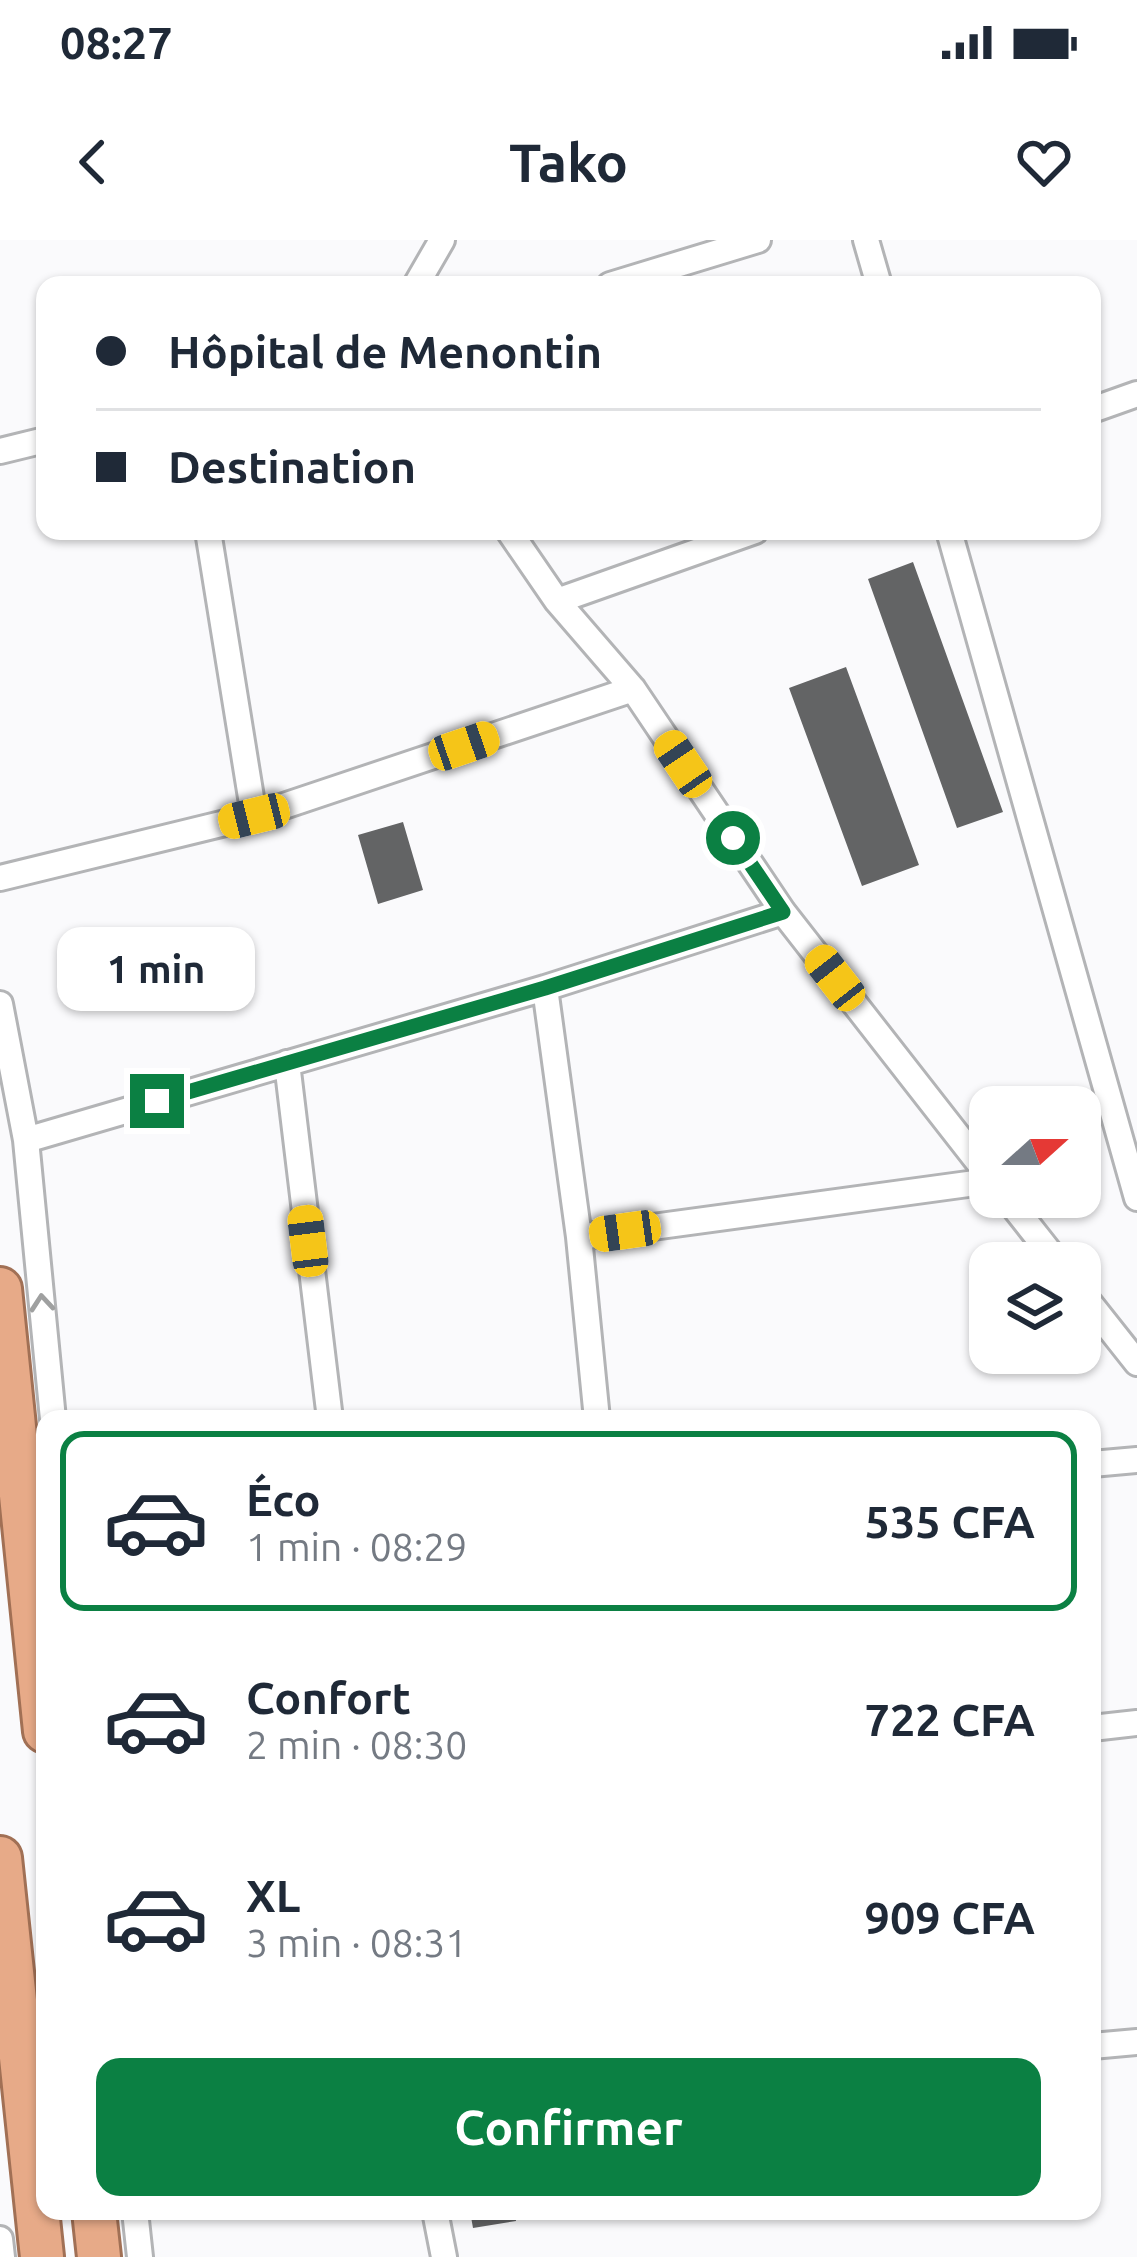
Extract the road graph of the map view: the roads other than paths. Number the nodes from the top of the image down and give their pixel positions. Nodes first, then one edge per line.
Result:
1 (442, 240) edge
2 (758, 240) edge
3 (866, 240) edge
4 (421, 276) edge
5 (640, 276) edge
6 (876, 276) edge
7 (1137, 394) edge
8 (1101, 407) edge
9 (36, 442) edge
10 (0, 451) edge
11 (209, 540) edge
12 (515, 540) edge
13 (729, 540) edge
14 (952, 540) edge
15 (557, 602) junction
16 (633, 689) junction
17 (254, 816) junction
18 (0, 878) edge
19 (783, 912) junction
20 (545, 988) junction
21 (0, 1004) edge
22 (286, 1063) junction
23 (26, 1140) junction
24 (969, 1152) edge
25 (969, 1182) edge
26 (1137, 1198) edge
27 (1023, 1218) edge
28 (579, 1238) junction
29 (1041, 1242) edge
30 (0, 1289) edge
31 (1101, 1318) edge
32 (1137, 1363) edge
33 (52, 1410) edge
34 (329, 1410) edge
35 (596, 1410) edge
36 (1137, 1460) edge
37 (1101, 1463) edge
38 (36, 1643) edge
39 (1137, 1723) edge
40 (1101, 1727) edge
41 (0, 1858) edge
42 (1137, 2042) edge
43 (1101, 2045) edge
44 (36, 2200) edge
45 (38, 2220) edge
46 (95, 2220) edge
47 (135, 2220) edge
48 (437, 2220) edge
49 (0, 2239) edge
50 (2, 2257) edge
51 (42, 2257) edge
52 (99, 2257) edge
53 (140, 2257) edge
54 (444, 2257) edge

1 - 4 street
2 - 5 street
3 - 6 street
7 - 8 street
9 - 10 street
11 - 17 street
12 - 15 street
13 - 15 street
14 - 26 street
15 - 16 street
16 - 17 street
16 - 19 street
17 - 18 street
19 - 20 street
19 - 24 street
20 - 22 street
20 - 28 street
21 - 23 street
22 - 23 street
22 - 34 street
33 -> 23 street
25 - 28 street
27 - 29 street
28 - 35 street
30 - 38 highway
31 - 32 street
36 - 37 street
39 - 40 street
41 - 44 highway
42 - 43 street
45 - 51 highway
46 - 52 highway
47 - 53 street
48 - 54 street
49 - 50 street

